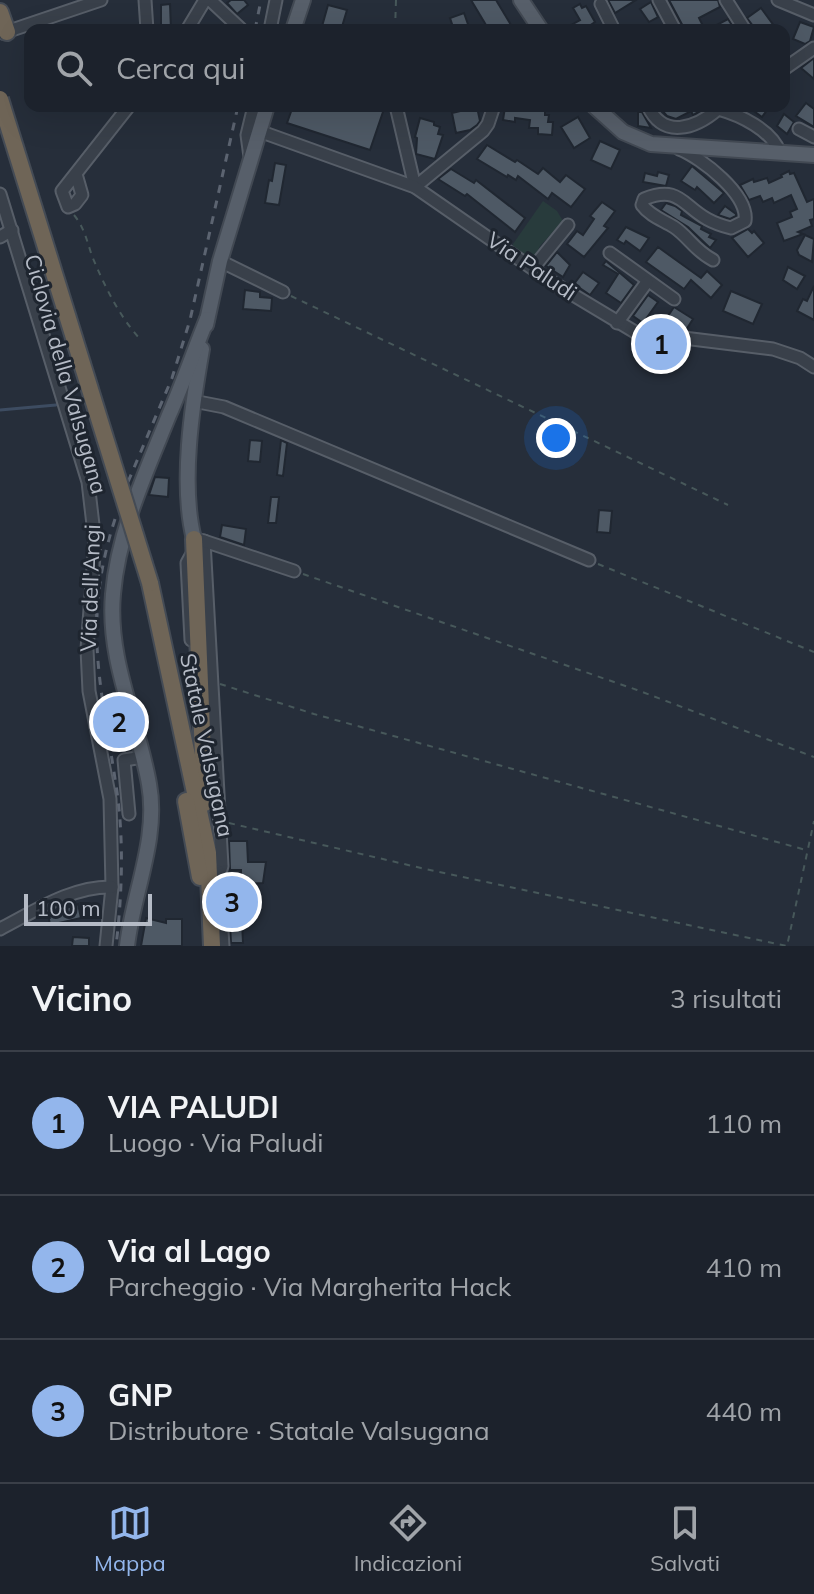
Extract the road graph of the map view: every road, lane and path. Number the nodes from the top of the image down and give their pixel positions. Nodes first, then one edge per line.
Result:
1 (101, 0) edge
2 (145, 0) edge
3 (208, 0) edge
4 (276, 0) edge
5 (303, 0) edge
6 (396, 0) edge
7 (659, 0) edge
8 (726, 0) edge
9 (778, 0) edge
10 (523, 1) edge
11 (601, 4) dead end
12 (0, 12) edge
13 (814, 15) edge
14 (30, 24) edge
15 (147, 24) edge
16 (191, 24) edge
17 (235, 24) edge
18 (271, 24) edge
19 (295, 24) edge
20 (395, 24) edge
21 (537, 24) edge
22 (611, 24) edge
23 (672, 24) edge
24 (741, 24) edge
25 (24, 26) edge
26 (4, 33) edge
27 (814, 48) edge
28 (790, 65) edge
29 (0, 99) edge
30 (124, 112) edge
31 (253, 112) edge
32 (265, 112) edge
33 (397, 112) edge
34 (492, 112) edge
35 (601, 112) edge
36 (651, 112) edge
37 (713, 112) edge
38 (730, 112) edge
39 (0, 126) edge
40 (799, 129) dead end
41 (259, 131) junction
42 (814, 137) edge
43 (675, 148) junction
44 (780, 153) junction
45 (814, 155) edge
46 (250, 157) junction
47 (76, 174) junction
48 (415, 187) junction
49 (0, 194) edge
50 (68, 207) junction
51 (568, 225) dead end
52 (12, 230) junction
53 (0, 237) edge
54 (610, 253) dead end
55 (713, 260) dead end
56 (220, 261) junction
57 (533, 268) junction
58 (647, 282) junction
59 (283, 292) joint
60 (674, 299) dead end
61 (207, 319) junction
62 (617, 323) junction
63 (140, 339) dead end
64 (814, 367) edge
65 (193, 401) junction
66 (191, 418) junction
67 (167, 421) junction
68 (728, 505) dead end
69 (197, 544) junction
70 (589, 560) joint
71 (294, 571) joint
72 (145, 584) junction
73 (814, 652) edge
74 (206, 687) junction
75 (814, 757) edge
76 (144, 764) junction
77 (129, 814) dead end
78 (218, 820) junction
79 (814, 821) edge
80 (206, 845) junction
81 (808, 850) junction
82 (219, 876) junction
83 (112, 887) junction
84 (0, 929) edge
85 (211, 938) edge
86 (106, 946) edge
87 (127, 946) edge
88 (223, 946) edge

1 - 14 street
2 - 15 street
3 - 16 street
3 - 17 street
4 - 18 street
5 - 19 main road
6 - 20 path
7 - 23 street
8 - 24 street
9 - 13 street
10 - 21 main road
11 - 22 street
12 - 26 highway
25 - 26 street
27 - 28 street
29 - 72 highway, Statale Valsugana, bridge
30 - 47 street
31 - 46 street
32 - 41 main road
33 - 48 street
34 - 48 street
35 - 43 main road
36 - 37 street
38 - 44 street
39 - 72 highway, Statale Valsugana
40 - 42 street
41 - 46 main road
41 - 48 street, Via Paludi
43 - 44 main road
43 - 55 street
44 - 45 main road
46 - 56 main road
47 - 50 street
47 - 50 street
48 - 57 street, Via Paludi
49 - 52 street, Via dell'Angi
50 - 63 path
51 - 57 street
52 - 53 street
52 - 83 street, Via dell'Angi
54 - 58 street
56 - 59 street
56 - 61 main road
57 - 62 street, Via Paludi
58 - 60 street
58 - 62 street
59 - 68 path
61 - 65 main road
61 - 67 main road
62 - 64 street, Via Paludi
65 - 66 main road
65 - 67 main road
65 - 70 street
66 - 67 main road
66 - 69 main road
67 - 76 main road
69 - 71 street
69 - 74 highway
70 - 73 path
71 - 75 path
72 - 80 highway, Statale Valsugana
72 - 85 highway, Statale Valsugana
74 - 78 street
74 - 80 highway
74 - 81 path
76 - 77 street
76 - 87 main road
78 - 81 path
78 - 82 street
79 - 81 path
80 - 82 street
80 - 85 highway, Statale Valsugana
82 - 88 street
83 - 84 street
83 - 86 street, Via dell'Angi

